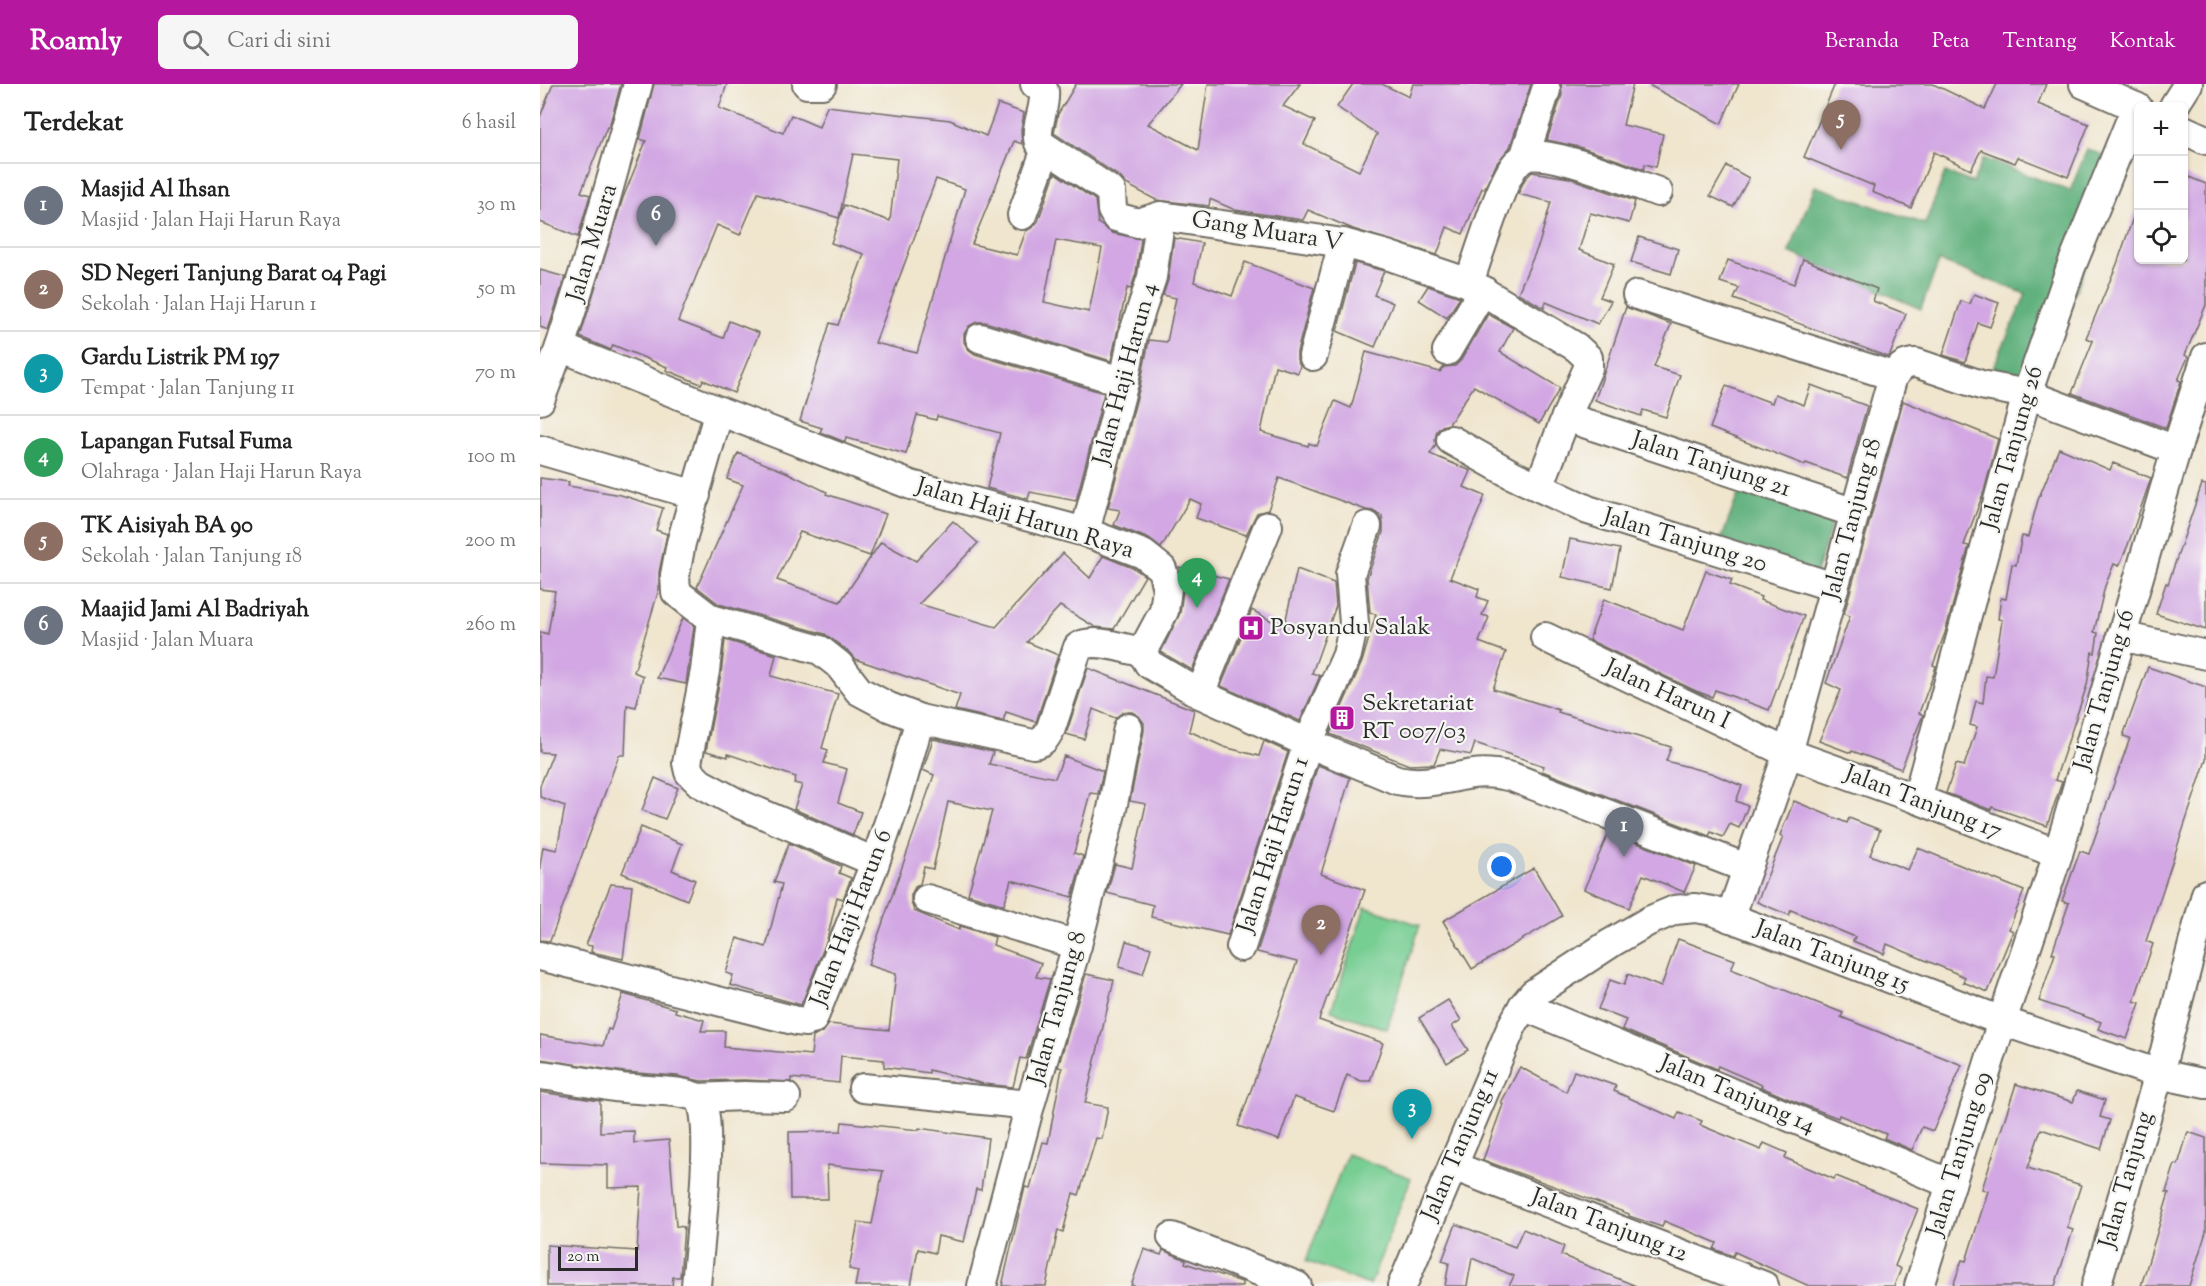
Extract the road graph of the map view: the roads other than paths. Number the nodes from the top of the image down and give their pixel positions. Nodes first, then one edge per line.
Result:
1 (638, 84) edge
2 (807, 84) edge
3 (822, 84) edge
4 (2084, 84) edge
5 (2188, 84) edge
6 (1042, 86) edge
7 (1546, 90) dead end
8 (2177, 102) edge
9 (2134, 106) edge
10 (2134, 114) edge
11 (2188, 132) edge
12 (2206, 140) edge
13 (1046, 149) junction
14 (1524, 158) junction
15 (1658, 192) dead end
16 (1022, 214) dead end
17 (1161, 216) junction
18 (1343, 243) junction
19 (1476, 286) junction
20 (1638, 295) dead end
21 (980, 338) dead end
22 (560, 346) junction
23 (1447, 351) dead end
24 (1313, 356) dead end
25 (2206, 357) edge
26 (1893, 376) junction
27 (1124, 382) junction
28 (2020, 393) junction
29 (540, 400) edge
30 (719, 411) junction
31 (1566, 417) junction
32 (1451, 440) dead end
33 (540, 450) edge
34 (2176, 450) junction
35 (1539, 487) junction
36 (696, 495) junction
37 (1855, 513) junction
38 (1268, 526) dead end
39 (1366, 526) dead end
40 (1084, 532) junction
41 (1834, 587) junction
42 (711, 619) junction
43 (2121, 636) junction
44 (1545, 638) dead end
45 (1142, 652) junction
46 (2206, 655) edge
47 (1200, 694) junction
48 (920, 719) junction
49 (1128, 728) dead end
50 (1308, 743) junction
51 (1788, 753) junction
52 (1917, 799) junction
53 (2058, 854) junction
54 (875, 862) junction
55 (1746, 868) junction
56 (927, 899) dead end
57 (2205, 900) edge
58 (1730, 918) junction
59 (1077, 945) junction
60 (1241, 946) dead end
61 (540, 956) edge
62 (1523, 1006) junction
63 (2002, 1021) junction
64 (2158, 1074) junction
65 (540, 1075) edge
66 (2206, 1083) edge
67 (863, 1088) dead end
68 (786, 1097) dead end
69 (698, 1098) junction
70 (1030, 1105) junction
71 (1453, 1166) junction
72 (1951, 1184) junction
73 (1172, 1237) dead end
74 (696, 1286) edge
75 (982, 1286) edge
76 (1297, 1286) edge
77 (1402, 1286) edge
78 (1764, 1286) edge
79 (1919, 1286) edge
80 (2096, 1286) edge

1 - 22 street, Jalan Muara
2 - 3 street
4 - 9 street
5 - 8 street
6 - 13 street
7 - 14 street
10 - 28 street, Jalan Tanjung 26
11 - 12 street
13 - 16 street
13 - 17 street, Gang Muara V
14 - 15 street
14 - 19 street
17 - 18 street, Gang Muara V
17 - 27 street, Jalan Haji Harun 4
18 - 19 street, Gang Muara V
18 - 24 street
19 - 23 street
19 - 31 street, Gang Muara V
20 - 26 street
21 - 27 street
22 - 29 street, Jalan Muara
22 - 30 street, Jalan Haji Harun Raya
25 - 34 street, Jalan Tanjung 16
26 - 28 street
26 - 37 street, Jalan Tanjung 18
27 - 40 street, Jalan Haji Harun 4
28 - 34 street
28 - 52 street, Jalan Tanjung 26
30 - 36 street
30 - 40 street, Jalan Haji Harun Raya
31 - 35 street
31 - 37 street, Jalan Tanjung 21
32 - 35 street, Jalan Tanjung 20
33 - 36 street
34 - 43 street, Jalan Tanjung 16
35 - 41 street, Jalan Tanjung 20
36 - 42 street
37 - 41 street, Jalan Tanjung 18
38 - 47 street
39 - 50 street, Jalan Haji Harun 1
40 - 45 street, Jalan Haji Harun Raya
41 - 51 street, Jalan Tanjung 18
42 - 48 street
42 - 54 street
43 - 46 street
43 - 53 street, Jalan Tanjung 16
44 - 51 street, Jalan Harun I
45 - 47 street
45 - 48 street
47 - 50 street
48 - 54 street, Jalan Haji Harun 6
49 - 59 street, Jalan Tanjung 8
50 - 55 street
50 - 60 street, Jalan Haji Harun 1
51 - 52 street, Jalan Tanjung 17
51 - 55 street, Jalan Tanjung 18
52 - 53 street, Jalan Tanjung 17
53 - 63 street, Jalan Tanjung 16
54 - 61 street, Jalan Haji Harun 6
55 - 58 street, Jalan Tanjung 18
56 - 59 street
57 - 64 street, Jalan Tanjung
58 - 62 street, Jalan Tanjung 15
58 - 63 street, Jalan Tanjung 15
59 - 70 street, Jalan Tanjung 8
62 - 71 street, Jalan Tanjung 11
62 - 72 street, Jalan Tanjung 14
63 - 64 street, Jalan Tanjung 15
63 - 72 street, Jalan Tanjung 09
64 - 66 street, Jalan Tanjung 15
64 - 80 street, Jalan Tanjung
65 - 69 street
67 - 70 street
68 - 69 street
69 - 74 street
70 - 75 street, Jalan Tanjung 8
71 - 77 street, Jalan Tanjung 11
71 - 78 street, Jalan Tanjung 12
72 - 79 street, Jalan Tanjung 09
73 - 76 street

